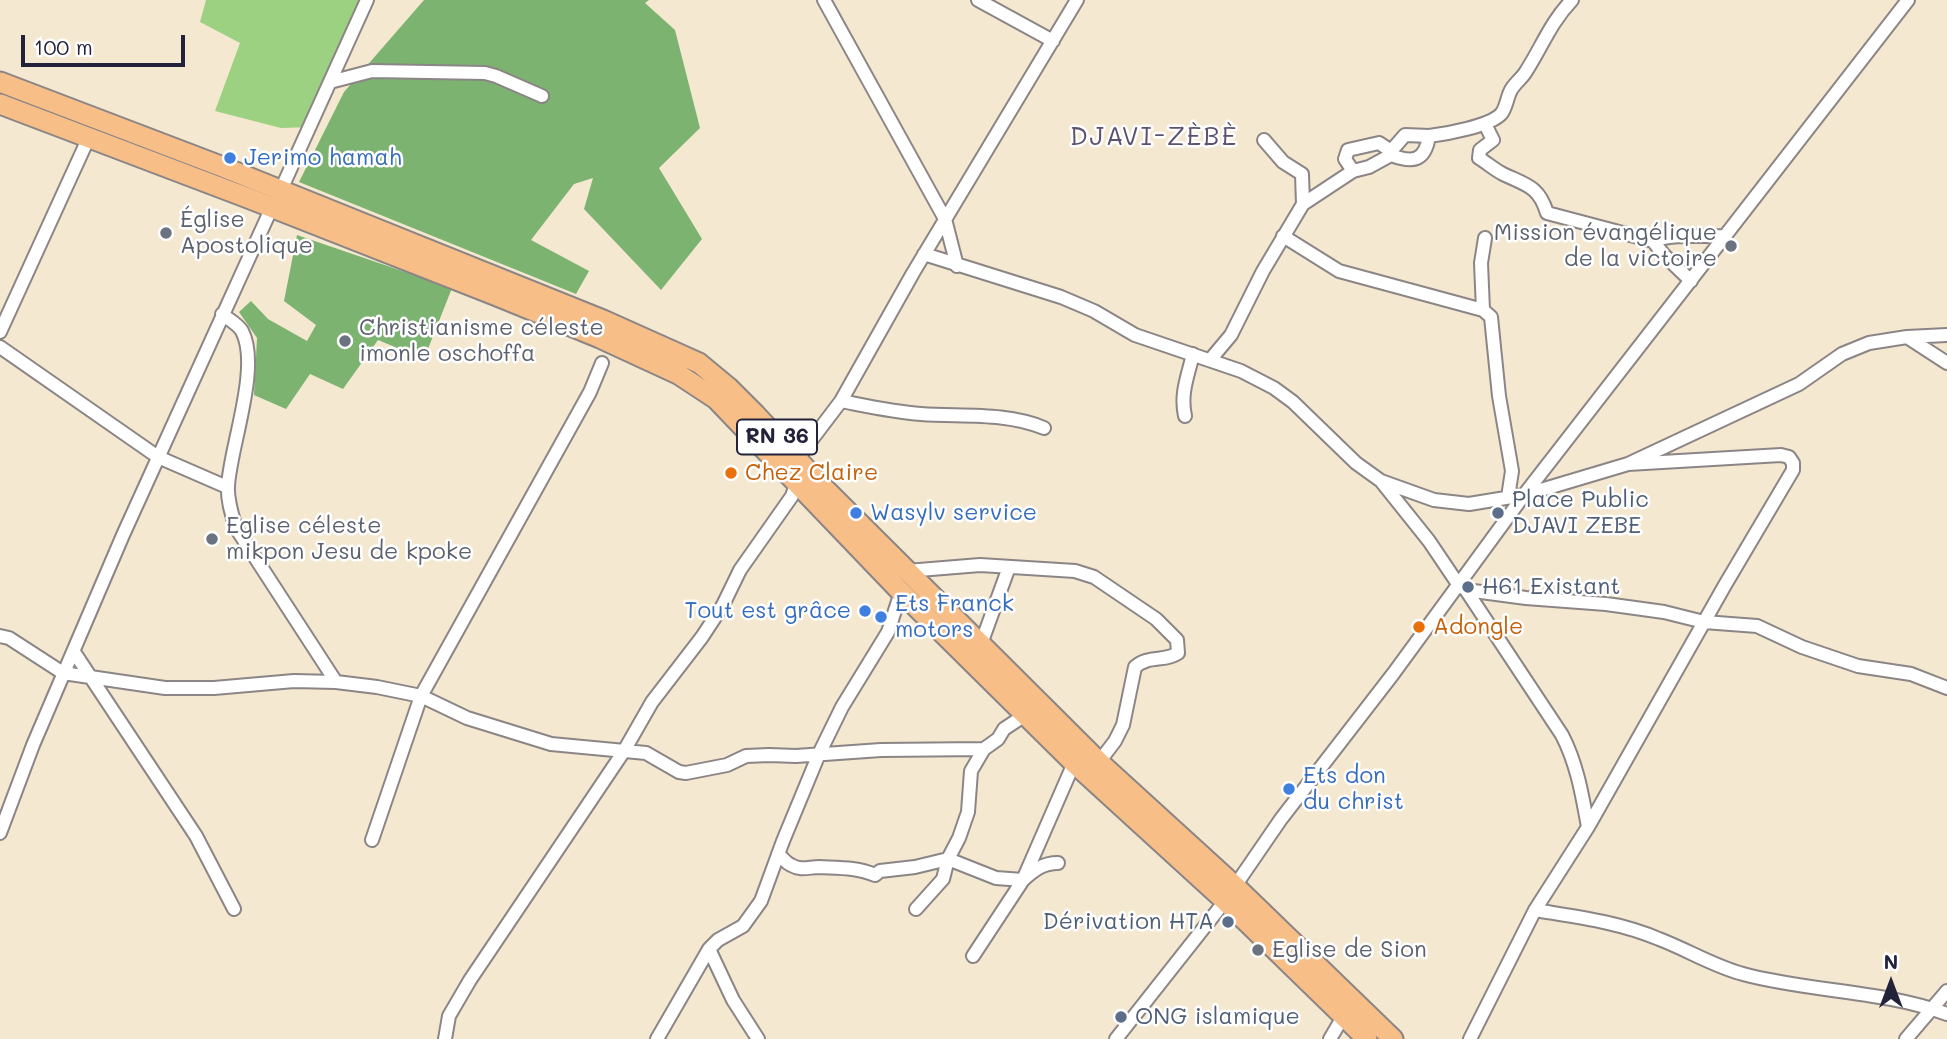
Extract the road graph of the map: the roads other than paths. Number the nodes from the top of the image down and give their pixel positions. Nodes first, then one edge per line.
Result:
1 (367, 0) edge
2 (824, 0) edge
3 (978, 0) edge
4 (1077, 0) edge
5 (1572, 0) edge
6 (1908, 0) edge
7 (1053, 41) junction
8 (0, 82) edge
9 (330, 82) junction
10 (542, 96) dead end
11 (0, 104) edge
12 (1485, 124) junction
13 (1429, 136) junction
14 (89, 137) junction
15 (1264, 140) dead end
16 (1391, 153) junction
17 (1353, 170) junction
18 (276, 199) junction
19 (1303, 204) junction
20 (945, 219) junction
21 (1283, 236) junction
22 (1726, 236) junction
23 (1485, 237) dead end
24 (1653, 241) junction
25 (924, 254) junction
26 (957, 266) junction
27 (1691, 281) junction
28 (1483, 310) junction
29 (222, 314) junction
30 (0, 332) edge
31 (1947, 335) edge
32 (1906, 337) junction
33 (0, 347) edge
34 (1193, 354) junction
35 (1210, 360) junction
36 (602, 363) dead end
37 (1947, 363) edge
38 (841, 401) junction
39 (1185, 416) dead end
40 (1044, 428) dead end
41 (158, 457) junction
42 (797, 459) junction
43 (1628, 464) junction
44 (1381, 481) junction
45 (797, 482) junction
46 (227, 487) junction
47 (1524, 495) junction
48 (1508, 498) junction
49 (1009, 566) junction
50 (907, 571) junction
51 (1462, 587) junction
52 (901, 592) junction
53 (1704, 622) junction
54 (0, 636) edge
55 (981, 644) junction
56 (74, 652) junction
57 (63, 673) junction
58 (90, 678) junction
59 (336, 682) junction
60 (1947, 688) edge
61 (421, 696) junction
62 (1025, 715) junction
63 (984, 750) junction
64 (624, 751) junction
65 (819, 754) junction
66 (1099, 762) junction
67 (1074, 763) junction
68 (1588, 827) junction
69 (0, 832) edge
70 (372, 840) dead end
71 (778, 854) junction
72 (947, 859) junction
73 (1058, 863) dead end
74 (1023, 880) junction
75 (1230, 894) junction
76 (234, 909) dead end
77 (916, 909) dead end
78 (1535, 910) junction
79 (709, 948) junction
80 (972, 956) dead end
81 (1947, 991) edge
82 (1932, 1009) junction
83 (1947, 1014) edge
84 (1344, 1015) junction
85 (445, 1039) edge
86 (657, 1039) edge
87 (758, 1039) edge
88 (1116, 1039) edge
89 (1330, 1039) edge
90 (1367, 1039) edge
91 (1393, 1039) edge
92 (1470, 1039) edge
93 (1906, 1039) edge

1 - 9 street
2 - 20 street
3 - 7 street
4 - 7 street
5 - 12 street
6 - 22 street
7 - 20 street
8 - 18 main road, RN 36
9 - 10 street
9 - 18 street
11 - 14 main road, RN 36
12 - 13 street
12 - 24 street
13 - 16 street
13 - 16 street
14 - 18 main road, RN 36
14 - 30 street
15 - 19 street
16 - 17 street
16 - 17 street
17 - 19 street
18 - 29 street
18 - 42 main road, RN 36
18 - 45 main road, RN 36
19 - 21 street
20 - 25 street
20 - 26 street
21 - 28 street
21 - 35 street
22 - 24 street
22 - 27 street
23 - 28 street
24 - 27 street
25 - 26 street
25 - 38 street
26 - 34 street
27 - 47 street
28 - 48 street
29 - 41 street
29 - 46 street
31 - 32 street
32 - 37 street
32 - 43 street
33 - 41 street
34 - 35 street
34 - 39 street
35 - 44 street
36 - 61 street
38 - 40 street
38 - 42 street
41 - 46 street
41 - 56 street
42 - 50 main road, RN 36
43 - 47 street
43 - 53 street
44 - 48 street
44 - 51 street
45 - 52 main road, RN 36
45 - 64 street
46 - 59 street
47 - 48 street
47 - 51 street
49 - 50 street
49 - 55 street
49 - 66 street
50 - 55 main road, RN 36
51 - 53 street
51 - 68 street
51 - 75 street
52 - 62 main road, RN 36
52 - 65 street
53 - 60 street
53 - 68 street
54 - 57 street
55 - 66 main road, RN 36
56 - 57 street
56 - 58 street
57 - 58 street
57 - 69 street
58 - 59 street
58 - 76 street
59 - 61 street
61 - 64 street
61 - 70 street
62 - 63 street
62 - 67 main road, RN 36
63 - 65 street
63 - 72 street
64 - 65 street
64 - 85 street
65 - 71 street
66 - 75 main road, RN 36
67 - 74 street
67 - 75 main road, RN 36
68 - 78 street
71 - 72 street
71 - 79 street
72 - 74 street
72 - 77 street
73 - 74 street
74 - 80 street
75 - 84 main road, RN 36
75 - 88 street
75 - 91 main road, RN 36
78 - 82 street
78 - 92 street
79 - 86 street
79 - 87 street
81 - 82 street
82 - 83 street
82 - 93 street
84 - 89 street
84 - 90 main road, RN 36

